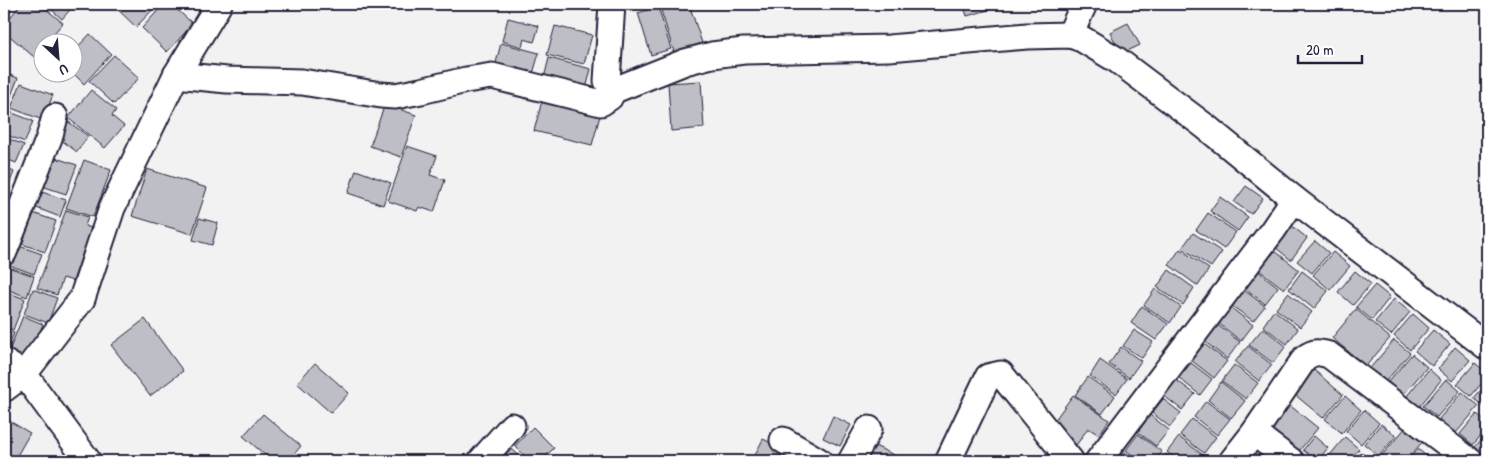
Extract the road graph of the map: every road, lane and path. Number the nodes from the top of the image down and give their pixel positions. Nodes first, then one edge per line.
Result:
1 (219, 4) edge
2 (612, 4) edge
3 (1084, 4) edge
4 (1070, 35) junction
5 (176, 75) junction
6 (612, 91) junction
7 (55, 117) dead end
8 (1294, 199) junction
9 (4, 252) edge
10 (1487, 347) edge
11 (14, 368) edge
12 (4, 389) edge
13 (512, 426) dead end
14 (868, 429) dead end
15 (1254, 433) junction
16 (782, 440) dead end
17 (88, 461) edge
18 (481, 461) edge
19 (819, 461) edge
20 (851, 461) edge
21 (948, 461) edge
22 (1072, 461) edge
23 (1098, 461) edge
24 (1232, 461) edge
25 (1291, 461) edge
26 (1470, 461) edge

1 - 5 street
2 - 6 street
3 - 4 street
4 - 6 street
4 - 8 street
5 - 6 street
5 - 11 street
7 - 9 street
8 - 10 street
8 - 23 street
11 - 12 street
11 - 17 street
13 - 18 street
14 - 20 street
15 - 24 street
15 - 25 street
15 - 26 street
16 - 19 street
21 - 22 street

